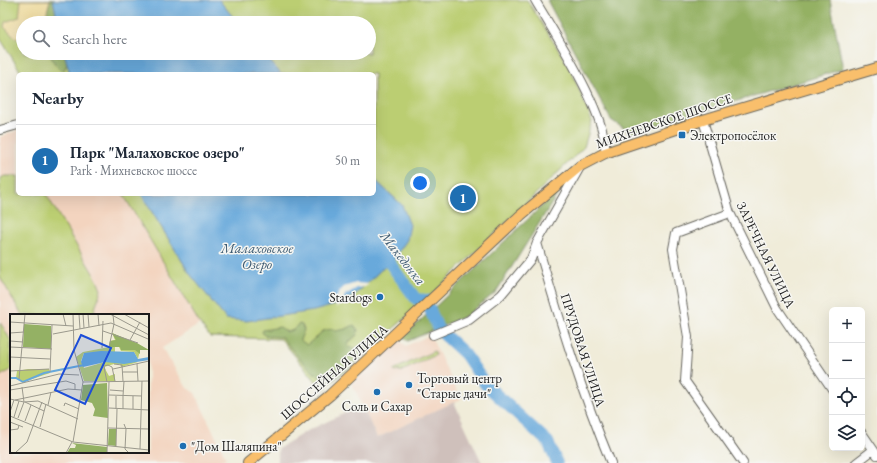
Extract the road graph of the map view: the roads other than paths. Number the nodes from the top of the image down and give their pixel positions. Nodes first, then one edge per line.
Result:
1 (535, 0) edge
2 (877, 68) edge
3 (703, 120) junction
4 (16, 126) edge
5 (0, 130) edge
6 (604, 153) junction
7 (580, 166) junction
8 (730, 213) junction
9 (537, 243) junction
10 (434, 298) joint
11 (433, 335) dead end
12 (829, 385) edge
13 (865, 437) edge
14 (875, 452) edge
15 (248, 463) edge
16 (611, 463) edge
17 (743, 463) edge
18 (856, 463) edge

1 - 6 street
2 - 3 main road, МИХНЕВСКОЕ ШОССЕ
3 - 6 main road, МИХНЕВСКОЕ ШОССЕ
3 - 8 street, ЗАРЕЧНАЯ УЛИЦА
4 - 5 street
6 - 7 main road, МИХНЕВСКОЕ ШОССЕ
7 - 9 street
7 - 10 main road, МИХНЕВСКОЕ ШОССЕ
8 - 12 street, ЗАРЕЧНАЯ УЛИЦА
8 - 17 street
9 - 11 street
9 - 16 street, ПРУДОВАЯ УЛИЦА
10 - 15 main road, ШОССЕЙНАЯ УЛИЦА
13 - 14 street
14 - 18 street

